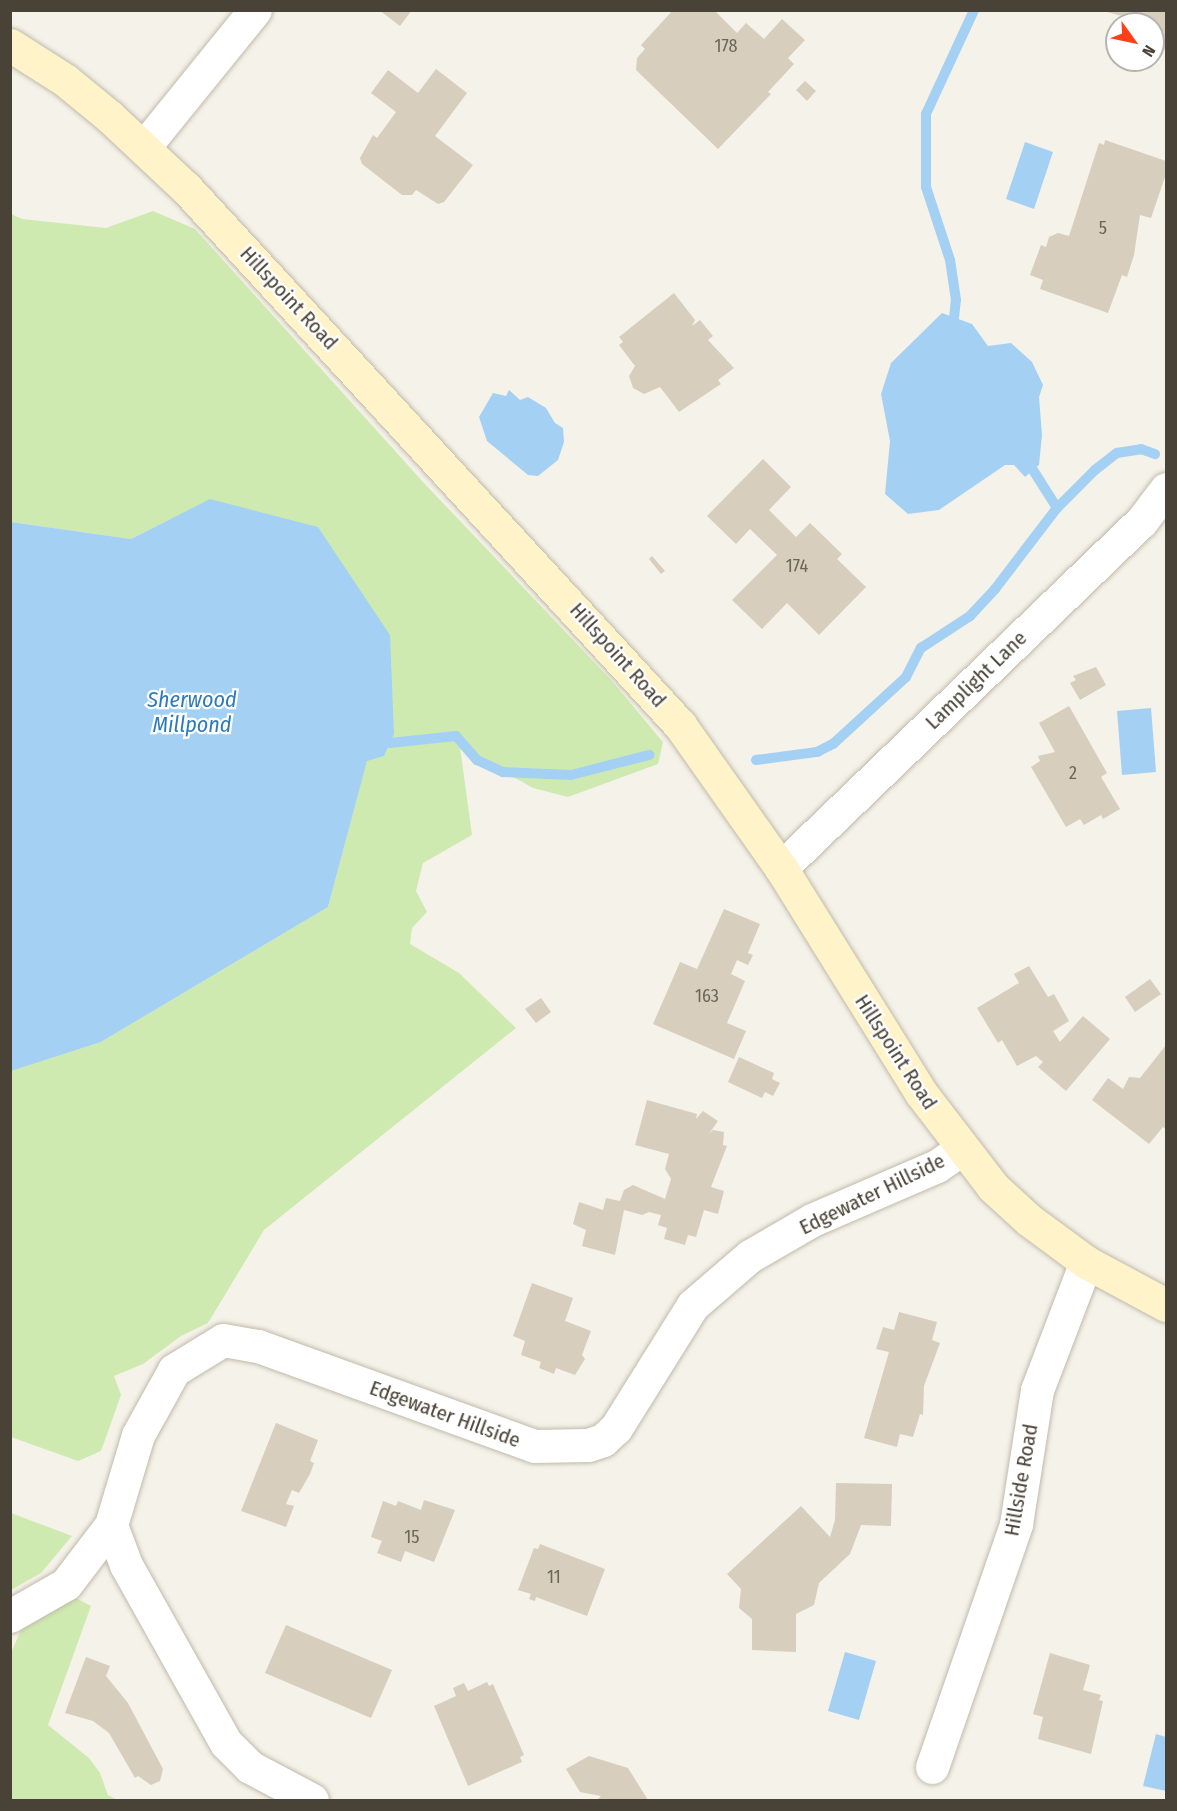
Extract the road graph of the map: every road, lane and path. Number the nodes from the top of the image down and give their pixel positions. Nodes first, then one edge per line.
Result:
1 (255, 10) edge
2 (10, 45) edge
3 (144, 147) junction
4 (1167, 489) edge
5 (781, 868) junction
6 (962, 1149) junction
7 (1086, 1262) junction
8 (1167, 1305) edge
9 (111, 1525) junction
10 (10, 1616) edge
11 (932, 1767) dead end
12 (312, 1800) edge

1 - 3 street
2 - 3 street, Hillspoint Road
3 - 5 street, Hillspoint Road
4 - 5 street, Lamplight Lane
5 - 6 street, Hillspoint Road
6 - 7 street, Hillspoint Road
6 - 9 street, Edgewater Hillside
7 - 8 street, Hillspoint Road
7 - 11 street, Hillside Road
9 - 10 street, Edgewater Hillside
9 - 12 street

